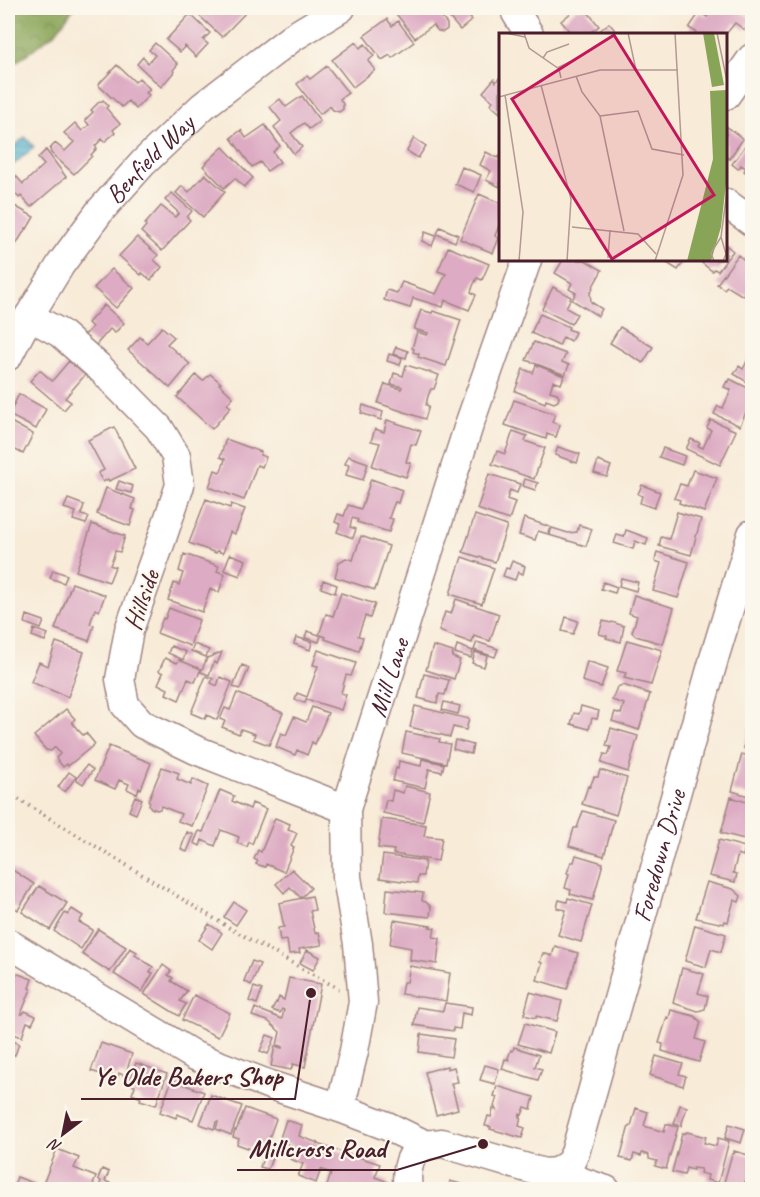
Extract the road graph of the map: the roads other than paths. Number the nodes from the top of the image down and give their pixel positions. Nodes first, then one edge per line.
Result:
1 (341, 8) edge
2 (515, 8) edge
3 (528, 33) edge
4 (753, 58) edge
5 (727, 95) edge
6 (727, 204) edge
7 (753, 222) edge
8 (527, 261) edge
9 (29, 316) junction
10 (8, 356) edge
11 (753, 534) edge
12 (346, 809) junction
13 (8, 943) edge
14 (340, 1108) junction
15 (426, 1145) junction
16 (557, 1172) junction
17 (408, 1190) edge
18 (606, 1190) edge

1 - 9 street, Benfield Way
2 - 3 street
4 - 5 street
6 - 7 street
8 - 12 street, Mill Lane
9 - 10 street, Benfield Way
9 - 12 street, Hillside
11 - 16 street, Foredown Drive
12 - 14 street, Mill Lane
13 - 14 street
14 - 15 street
15 - 16 street
15 - 17 street
16 - 18 street

